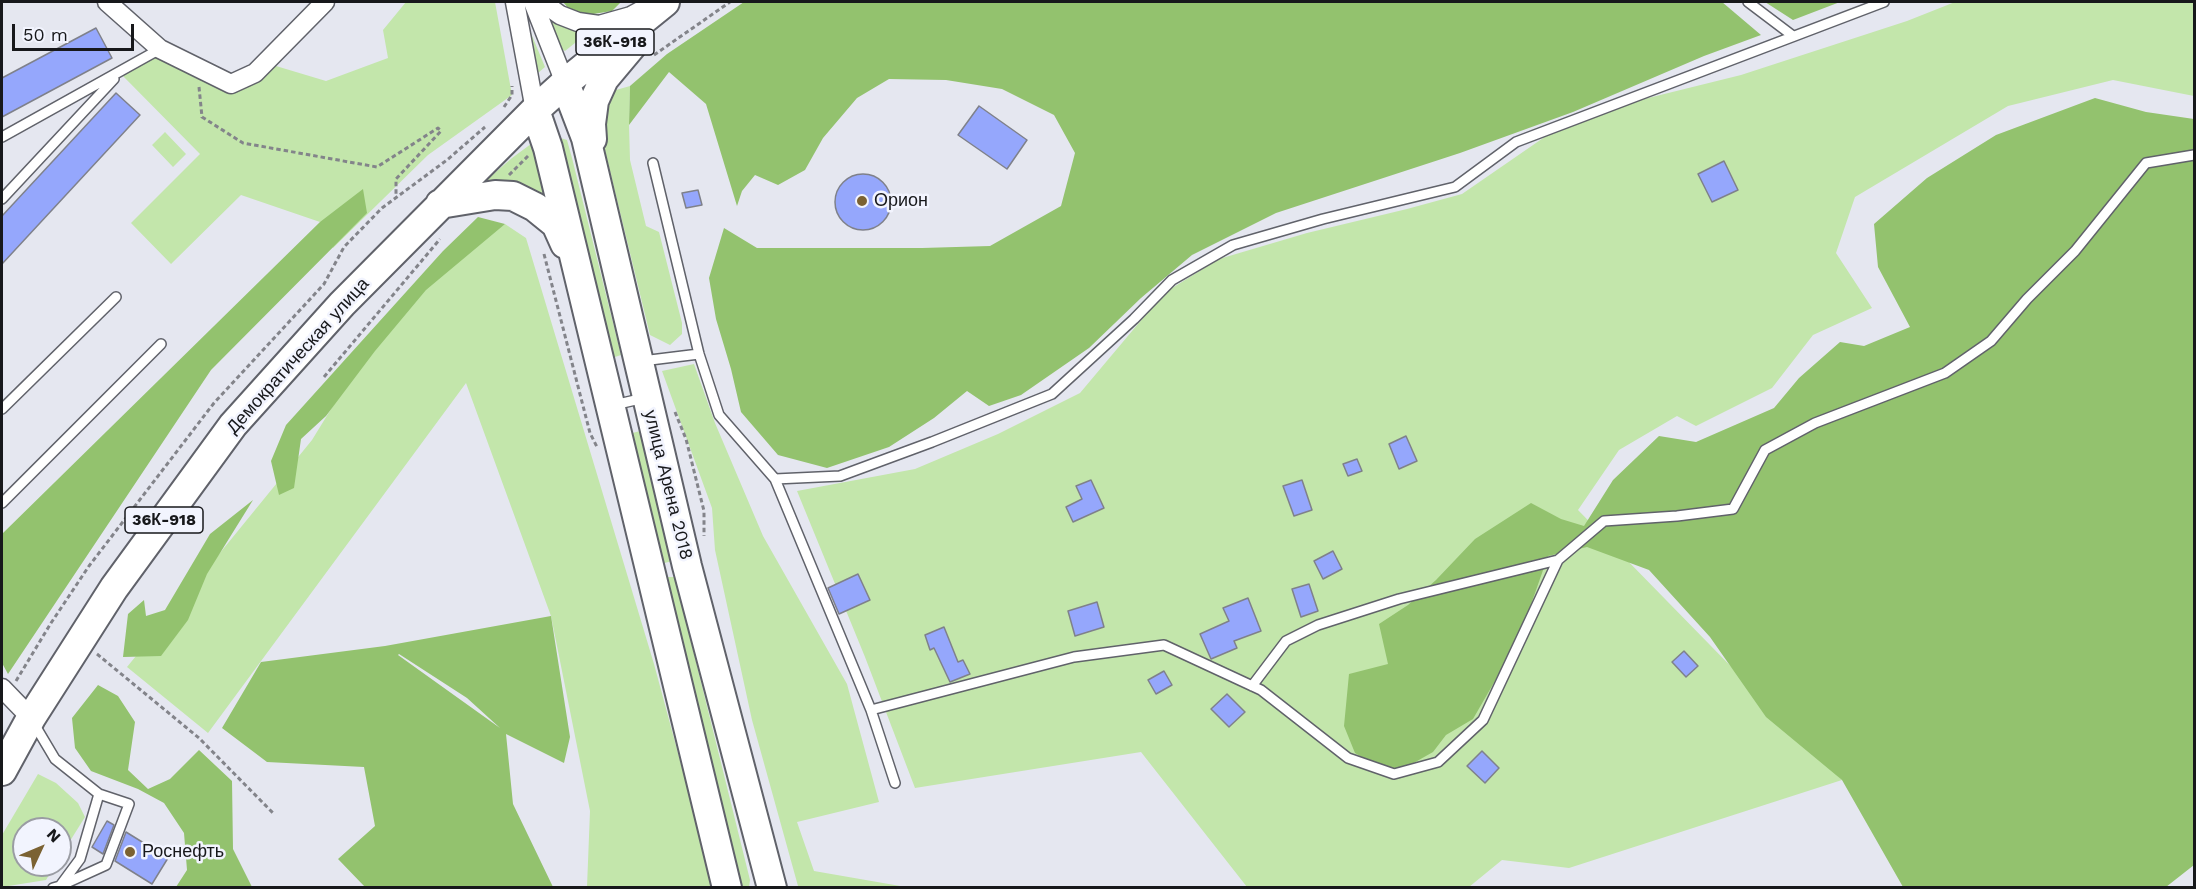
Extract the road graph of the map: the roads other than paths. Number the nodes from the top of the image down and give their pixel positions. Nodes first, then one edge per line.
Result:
1 (107, 2) edge
2 (325, 2) edge
3 (515, 2) edge
4 (533, 2) edge
5 (542, 2) edge
6 (656, 2) edge
7 (665, 2) edge
8 (671, 2) edge
9 (1748, 2) edge
10 (1884, 2) edge
11 (1794, 36) junction
12 (160, 49) junction
13 (120, 73) junction
14 (565, 83) junction
15 (536, 110) junction
16 (2, 137) edge
17 (2194, 155) edge
18 (653, 164) dead end
19 (592, 165) junction
20 (2, 199) edge
21 (440, 204) junction
22 (578, 273) junction
23 (116, 297) dead end
24 (161, 344) dead end
25 (699, 354) junction
26 (637, 362) junction
27 (646, 397) junction
28 (611, 405) junction
29 (2, 409) edge
30 (775, 479) junction
31 (2, 503) edge
32 (1558, 560) junction
33 (1252, 686) junction
34 (2, 688) edge
35 (871, 710) junction
36 (31, 718) junction
37 (2, 771) edge
38 (895, 783) dead end
39 (99, 794) junction
40 (56, 887) edge
41 (727, 888) edge
42 (772, 888) edge

1 - 12 street
2 - 12 street
3 - 15 street
4 - 14 street
5 - 6 street
7 - 14 main road, Демократическая улица / 36К-918
8 - 19 main road
9 - 11 lane
10 - 11 lane
11 - 30 lane
12 - 13 lane
13 - 16 lane
13 - 20 lane
14 - 15 main road, Демократическая улица / 36К-918
14 - 19 main road, улица Арена 2018
15 - 21 main road, Демократическая улица / 36К-918
15 - 22 main road, улица Арена 2018
17 - 32 lane
18 - 25 lane
19 - 26 main road, улица Арена 2018
21 - 22 main road
21 - 36 main road, Демократическая улица / 36К-918
22 - 28 main road, улица Арена 2018
23 - 29 lane
24 - 31 lane
25 - 26 lane
25 - 30 lane
26 - 27 main road, улица Арена 2018
27 - 28 lane
27 - 42 main road, улица Арена 2018
28 - 41 main road, улица Арена 2018
30 - 35 lane
32 - 33 lane
32 - 33 lane
33 - 35 lane
34 - 36 street
35 - 38 lane
36 - 37 main road, Демократическая улица / 36К-918
36 - 39 lane
39 - 40 lane
39 - 40 lane

